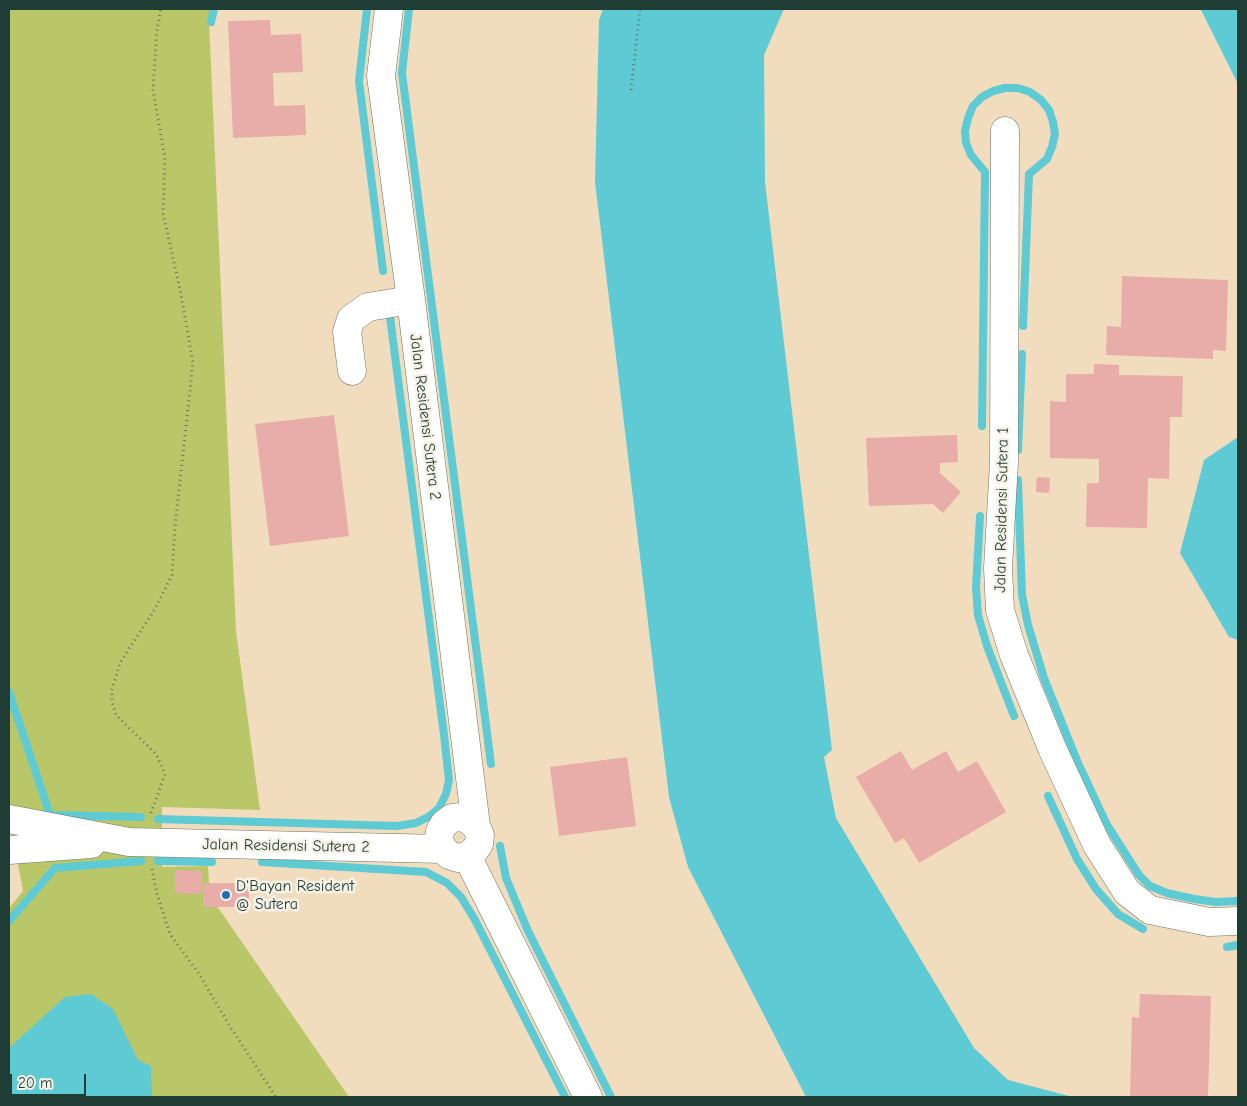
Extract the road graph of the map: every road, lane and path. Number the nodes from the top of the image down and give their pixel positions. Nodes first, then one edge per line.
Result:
1 (161, 9) edge
2 (389, 9) edge
3 (640, 9) edge
4 (631, 90) dead end
5 (1006, 131) dead end
6 (411, 300) junction
7 (352, 371) dead end
8 (151, 813) dead end
9 (9, 819) edge
10 (476, 826) junction
11 (129, 842) junction
12 (9, 850) edge
13 (455, 853) junction
14 (151, 865) dead end
15 (1238, 921) edge
16 (276, 1097) edge
17 (588, 1097) edge

1 - 8 path
2 - 6 street, Jalan Residensi Sutera 2
3 - 4 path
5 - 15 street, Jalan Residensi Sutera 1
6 - 7 street
6 - 10 street, Jalan Residensi Sutera 2
9 - 11 street, Jalan Residensi Sutera 2
10 - 13 street, Jalan Residensi Sutera 2
10 - 13 street
11 - 12 street, Jalan Residensi Sutera 2
11 - 13 street, Jalan Residensi Sutera 2
13 - 17 street
14 - 16 path

